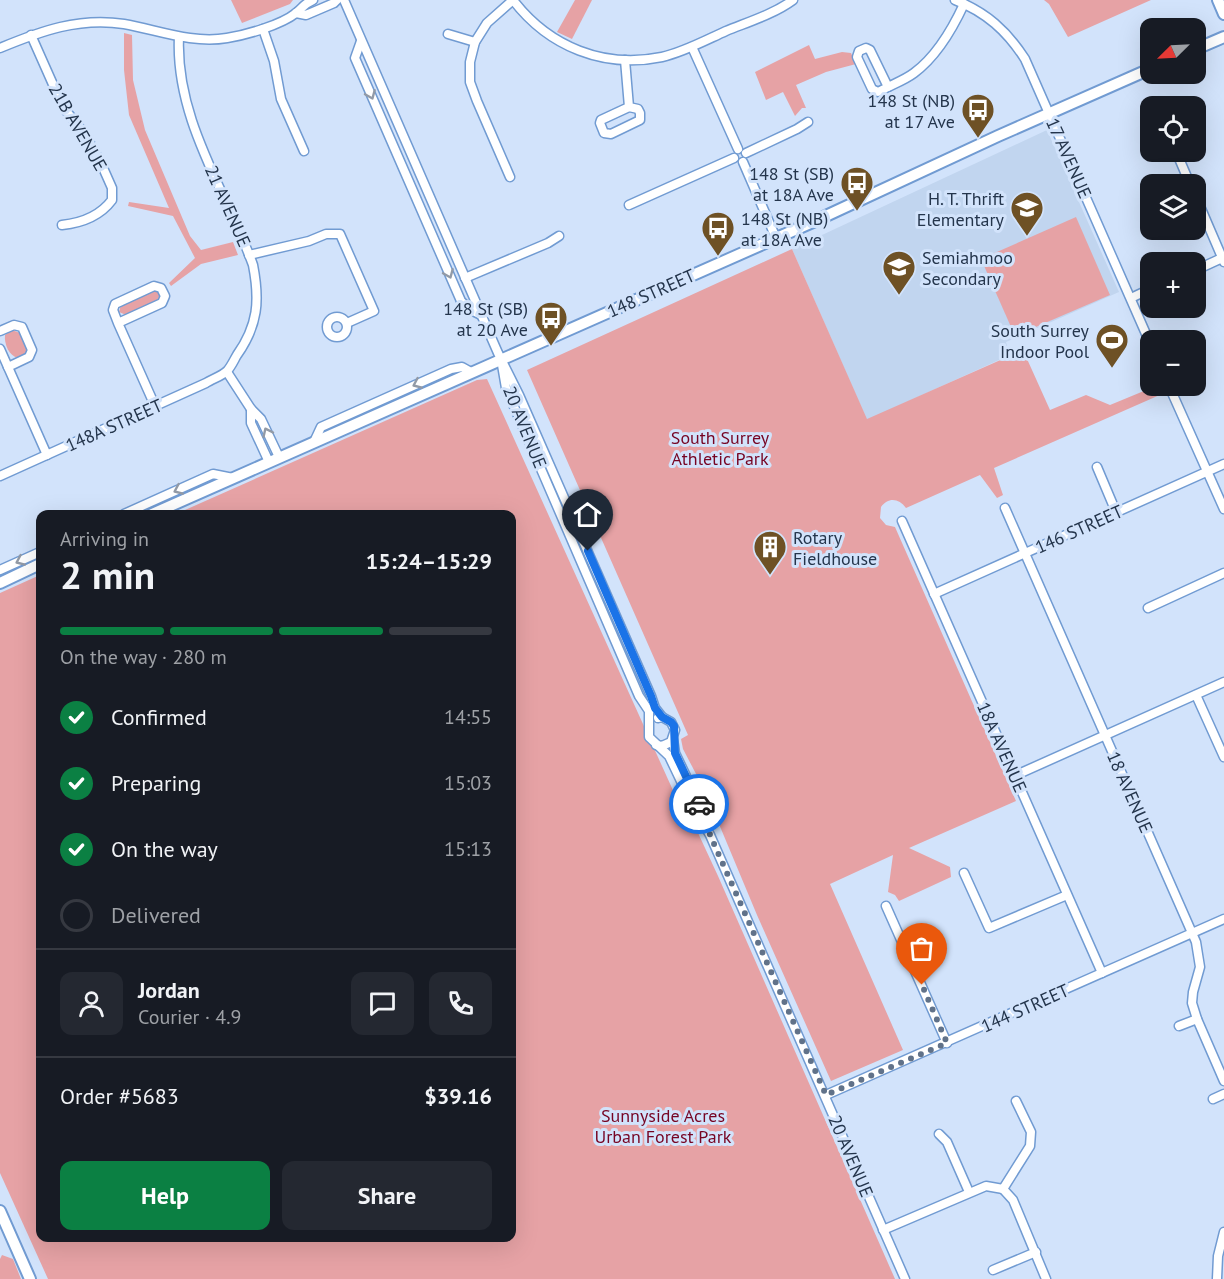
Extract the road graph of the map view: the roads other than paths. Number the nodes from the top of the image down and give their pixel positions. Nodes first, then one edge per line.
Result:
1 (313, 0) edge
2 (337, 0) edge
3 (344, 0) edge
4 (513, 0) edge
5 (793, 0) edge
6 (1218, 0) edge
7 (960, 2) edge
8 (296, 13) junction
9 (1224, 14) edge
10 (263, 29) junction
11 (448, 34) dead end
12 (31, 35) junction
13 (179, 37) junction
14 (1224, 37) edge
15 (361, 41) junction
16 (475, 42) junction
17 (1206, 45) edge
18 (692, 47) junction
19 (0, 48) edge
20 (625, 60) junction
21 (1140, 73) edge
22 (888, 87) junction
23 (629, 107) junction
24 (1049, 114) junction
25 (808, 122) dead end
26 (304, 151) dead end
27 (742, 155) junction
28 (510, 177) dead end
29 (629, 205) dead end
30 (1206, 220) edge
31 (62, 225) dead end
32 (559, 236) dead end
33 (776, 238) junction
34 (249, 255) junction
35 (1223, 260) edge
36 (1206, 266) edge
37 (465, 278) junction
38 (1140, 294) edge
39 (1131, 298) junction
40 (482, 315) junction
41 (118, 322) junction
42 (347, 324) dead end
43 (1145, 330) edge
44 (0, 331) edge
45 (0, 349) edge
46 (501, 359) junction
47 (8, 367) junction
48 (226, 372) junction
49 (1173, 396) edge
50 (155, 406) junction
51 (47, 455) junction
52 (274, 459) junction
53 (1224, 464) edge
54 (1097, 468) dead end
55 (1207, 471) junction
56 (0, 476) edge
57 (233, 478) junction
58 (1005, 508) dead end
59 (1224, 509) edge
60 (133, 510) edge
61 (161, 510) edge
62 (1116, 512) junction
63 (902, 521) dead end
64 (1026, 553) junction
65 (36, 554) edge
66 (36, 566) edge
67 (0, 570) edge
68 (1224, 573) edge
69 (0, 583) edge
70 (934, 594) junction
71 (1148, 608) dead end
72 (1224, 682) edge
73 (1197, 694) junction
74 (662, 717) junction
75 (649, 726) junction
76 (1105, 735) junction
77 (673, 739) junction
78 (656, 745) junction
79 (1224, 757) edge
80 (1014, 776) junction
81 (710, 835) junction
82 (964, 873) dead end
83 (1067, 895) junction
84 (886, 906) dead end
85 (1224, 919) edge
86 (1192, 933) junction
87 (1102, 973) junction
88 (1197, 1019) junction
89 (1179, 1026) dead end
90 (947, 1043) junction
91 (1224, 1081) edge
92 (1224, 1094) edge
93 (826, 1095) junction
94 (1213, 1098) dead end
95 (1016, 1101) dead end
96 (939, 1134) dead end
97 (1003, 1189) junction
98 (969, 1192) junction
99 (0, 1211) edge
100 (883, 1230) junction
101 (1224, 1232) edge
102 (1036, 1252) junction
103 (993, 1270) dead end
104 (30, 1279) edge
105 (905, 1279) edge
106 (1046, 1279) edge
107 (1216, 1279) edge

1 - 8 street
2 - 8 street
3 - 15 street, 20 AVENUE
4 - 16 street
4 - 20 street
5 - 18 street
6 - 9 main road
7 - 22 street
7 - 24 street, 17 AVENUE
8 - 10 street
10 - 13 street
10 - 26 street
11 - 16 street
12 - 13 street
12 - 19 street
12 - 31 street, 21B AVENUE
13 - 34 street, 21 AVENUE
14 - 17 main road
15 - 37 street, 20 AVENUE
15 -> 40 street, 20 AVENUE
16 - 28 street
18 - 20 street
18 - 27 street
20 - 23 street
21 - 24 main road, 148 STREET
22 - 22 street
23 - 23 street
24 - 33 main road, 148 STREET
24 - 39 street, 17 AVENUE
25 - 27 street
27 - 29 street
27 - 33 street
30 - 35 street
32 - 37 street
33 - 46 main road, 148 STREET
34 - 42 street
34 - 48 street, 21 AVENUE
35 - 36 street
37 - 40 street, 20 AVENUE
38 - 39 street
39 - 43 street, 17 AVENUE
40 - 46 street, 20 AVENUE
41 - 41 street
41 - 50 street
44 - 47 street
45 - 47 street
46 - 52 main road, 148 STREET
46 - 74 street, 20 AVENUE
46 - 75 street, 20 AVENUE
47 - 51 street
48 - 50 street, 148A STREET
48 - 52 street
49 - 55 street
50 - 51 street, 148A STREET
51 - 56 street, 148A STREET
52 - 57 main road, 148 STREET
53 - 55 street, 146 STREET
54 - 62 street
55 - 59 street
55 - 62 street, 146 STREET
57 -> 60 street
57 - 61 main road, 148 STREET
58 - 64 street, 18 AVENUE
62 - 64 street, 146 STREET
63 - 70 street, 18A AVENUE
64 - 70 street, 146 STREET
64 - 76 street, 18 AVENUE
65 -> 67 street
66 - 69 main road
68 - 71 street
70 - 80 street, 18A AVENUE
72 - 73 street
73 - 76 street
73 - 79 street
74 - 75 street
74 - 77 street
75 - 78 street
76 - 80 street
76 - 86 street, 18 AVENUE
77 - 78 street
77 - 81 street, 20 AVENUE
78 - 81 street, 20 AVENUE
80 - 83 street, 18A AVENUE
81 - 93 street, 20 AVENUE
82 - 83 street
83 - 87 street, 18A AVENUE
84 - 90 street
85 - 86 street, 144 STREET
86 - 87 street, 144 STREET
86 - 88 street, 18 AVENUE
87 - 90 street, 144 STREET
88 - 89 street
88 - 91 street, 18 AVENUE
90 - 93 street, 144 STREET
92 - 94 street
93 - 100 street, 20 AVENUE
95 - 97 street
96 - 98 street
97 - 98 street
97 - 102 street
98 - 100 street
99 - 104 main road
100 - 105 street, 20 AVENUE
101 - 107 street
102 - 103 street
102 - 106 street

